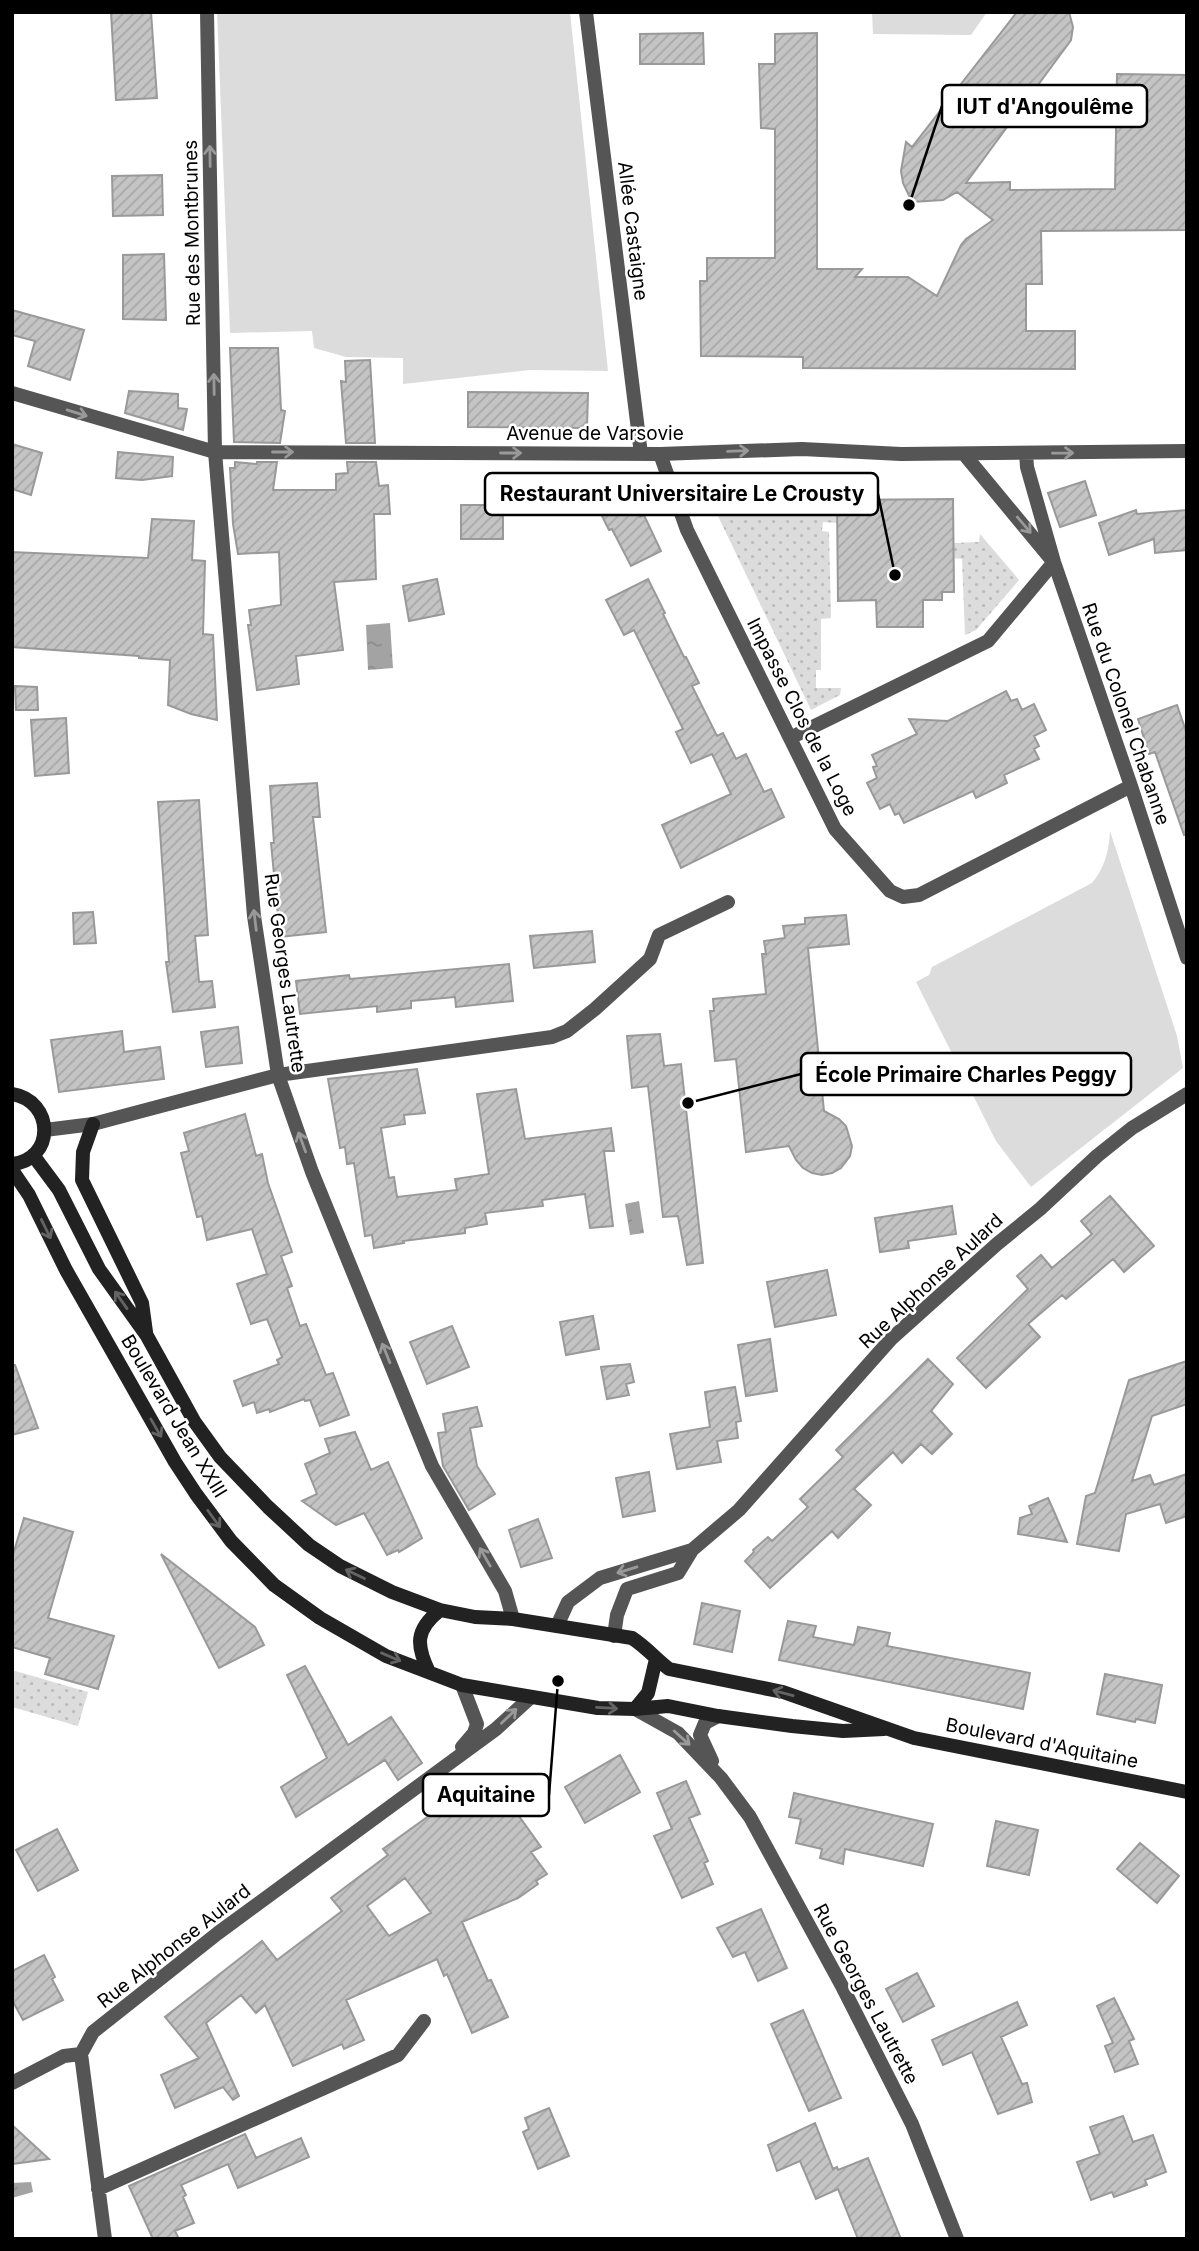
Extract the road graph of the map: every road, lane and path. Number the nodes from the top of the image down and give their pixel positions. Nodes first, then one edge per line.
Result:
1 (207, 12) edge
2 (586, 12) edge
3 (12, 393) edge
4 (215, 452) junction
5 (1187, 452) edge
6 (1026, 453) junction
7 (641, 454) junction
8 (660, 454) junction
9 (964, 454) junction
10 (1054, 562) junction
11 (790, 738) junction
12 (1131, 786) junction
13 (728, 902) dead end
14 (1187, 958) edge
15 (278, 1075) junction
16 (12, 1094) edge
17 (1187, 1094) edge
18 (93, 1124) junction
19 (45, 1130) junction
20 (33, 1155) junction
21 (12, 1164) edge
22 (12, 1170) edge
23 (147, 1336) junction
24 (692, 1550) junction
25 (440, 1610) junction
26 (513, 1619) junction
27 (557, 1626) junction
28 (614, 1636) junction
29 (656, 1659) junction
30 (429, 1672) junction
31 (462, 1685) junction
32 (531, 1697) junction
33 (635, 1709) junction
34 (718, 1716) junction
35 (891, 1729) junction
36 (447, 1765) junction
37 (720, 1778) junction
38 (1187, 1792) edge
39 (424, 2021) dead end
40 (81, 2054) junction
41 (12, 2083) edge
42 (98, 2189) junction
43 (105, 2239) edge
44 (957, 2239) edge

4 -> 1 street, Rue des Montbrunes
2 - 7 street, Allée Castaigne
3 -> 4 street, Avenue de Varsovie
4 -> 7 street, Avenue de Varsovie
15 -> 4 street, Rue Georges Lautrette
6 -> 5 street, Avenue de Varsovie
6 - 9 street, Avenue de Varsovie
6 - 10 street, Rue du Colonel Chabanne
7 - 8 street, Avenue de Varsovie
8 -> 9 street, Avenue de Varsovie
8 - 11 street, Impasse Clos de la Loge
9 -> 10 street, Rue du Colonel Chabanne
10 - 11 street
10 - 12 street, Rue du Colonel Chabanne
11 - 12 street, Impasse Clos de la Loge
12 - 14 street, Rue du Colonel Chabanne
13 - 15 street
15 - 18 street
26 -> 15 street, Rue Georges Lautrette
16 - 19 main road
17 - 24 street, Rue Alphonse Aulard
18 - 19 street
18 - 23 main road, Boulevard Jean XXIII
19 - 20 main road
20 - 21 main road
23 -> 20 main road, Boulevard Jean XXIII
22 -> 30 main road, Boulevard Jean XXIII
25 -> 23 main road, Boulevard Jean XXIII
24 -> 27 street, Rue Alphonse Aulard
24 - 28 street, Rue Alphonse Aulard
25 - 26 main road, Boulevard d'Aquitaine
25 - 30 main road
26 - 27 main road, Boulevard d'Aquitaine
27 - 28 main road, Boulevard d'Aquitaine
28 - 29 main road, Boulevard d'Aquitaine
29 - 33 main road
35 -> 29 main road, Boulevard d'Aquitaine
30 - 31 main road, Boulevard d'Aquitaine
31 - 32 main road, Boulevard d'Aquitaine
31 - 36 street, Rue Alphonse Aulard
32 -> 33 main road, Boulevard d'Aquitaine
36 -> 32 street, Rue Alphonse Aulard
33 - 34 main road, Boulevard d'Aquitaine
33 -> 37 street, Rue Georges Lautrette
34 - 35 main road, Boulevard d'Aquitaine
34 - 37 street, Rue Georges Lautrette
35 - 38 main road, Boulevard d'Aquitaine
36 - 40 street, Rue Alphonse Aulard
37 - 44 street, Rue Georges Lautrette
39 - 42 street
40 - 41 street
40 - 42 street
42 - 43 street

